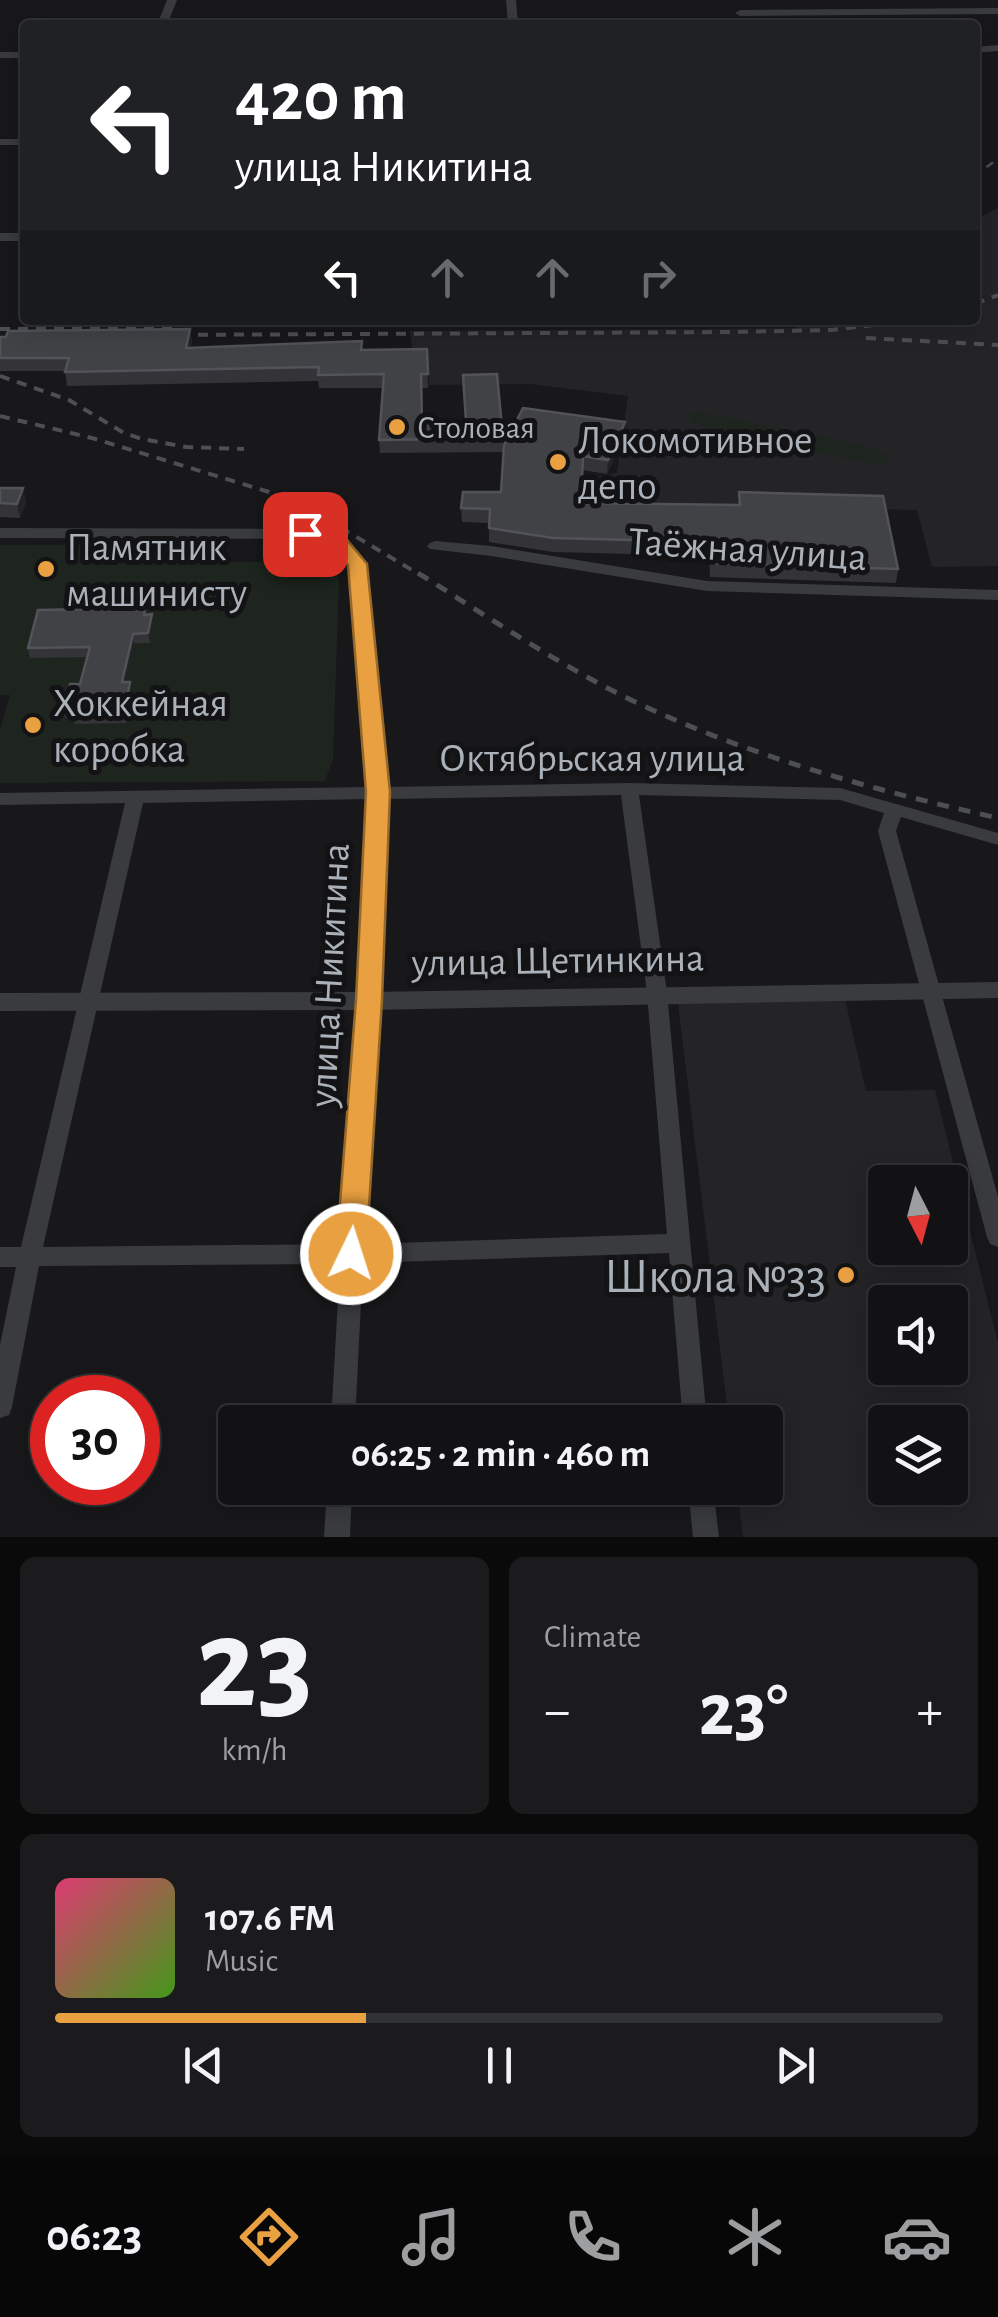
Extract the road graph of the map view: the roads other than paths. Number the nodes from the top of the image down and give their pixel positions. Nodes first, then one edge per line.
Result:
1 (736, 0) edge
2 (998, 11) edge
3 (742, 19) edge
4 (0, 533) edge
5 (336, 540) joint
6 (435, 546) dead end
7 (998, 594) edge
8 (629, 790) junction
9 (378, 792) junction
10 (135, 798) junction
11 (0, 799) edge
12 (894, 810) junction
13 (998, 839) edge
14 (933, 990) junction
15 (998, 990) edge
16 (656, 994) junction
17 (369, 1000) junction
18 (0, 1002) edge
19 (91, 1003) junction
20 (998, 1237) edge
21 (678, 1243) junction
22 (351, 1254) junction
23 (0, 1257) edge
24 (27, 1260) junction
25 (344, 1405) edge
26 (693, 1405) edge
27 (0, 1407) edge
28 (339, 1505) edge
29 (703, 1505) edge
30 (337, 1537) edge
31 (706, 1537) edge

1 - 3 street
2 - 3 street
4 - 5 street
5 - 9 street, улица Никитина
6 - 7 street, Таёжная улица
8 - 9 street, Октябрьская улица
8 - 12 street, Октябрьская улица
8 - 16 street
9 - 10 street, Октябрьская улица
9 - 17 street, улица Никитина
10 - 11 street, Октябрьская улица
10 - 19 street
12 - 13 street, Октябрьская улица
12 - 14 street
14 - 15 street, улица Щетинкина
14 - 16 street, улица Щетинкина
14 - 20 street
16 - 17 street, улица Щетинкина
16 - 21 street
17 - 19 street, улица Щетинкина
17 - 22 street, улица Никитина
18 - 19 street, улица Щетинкина
19 - 24 street
21 - 22 street
21 - 26 street
22 - 24 street
22 - 25 street, улица Никитина
23 - 24 street
24 - 27 street
28 - 30 street
29 - 31 street

